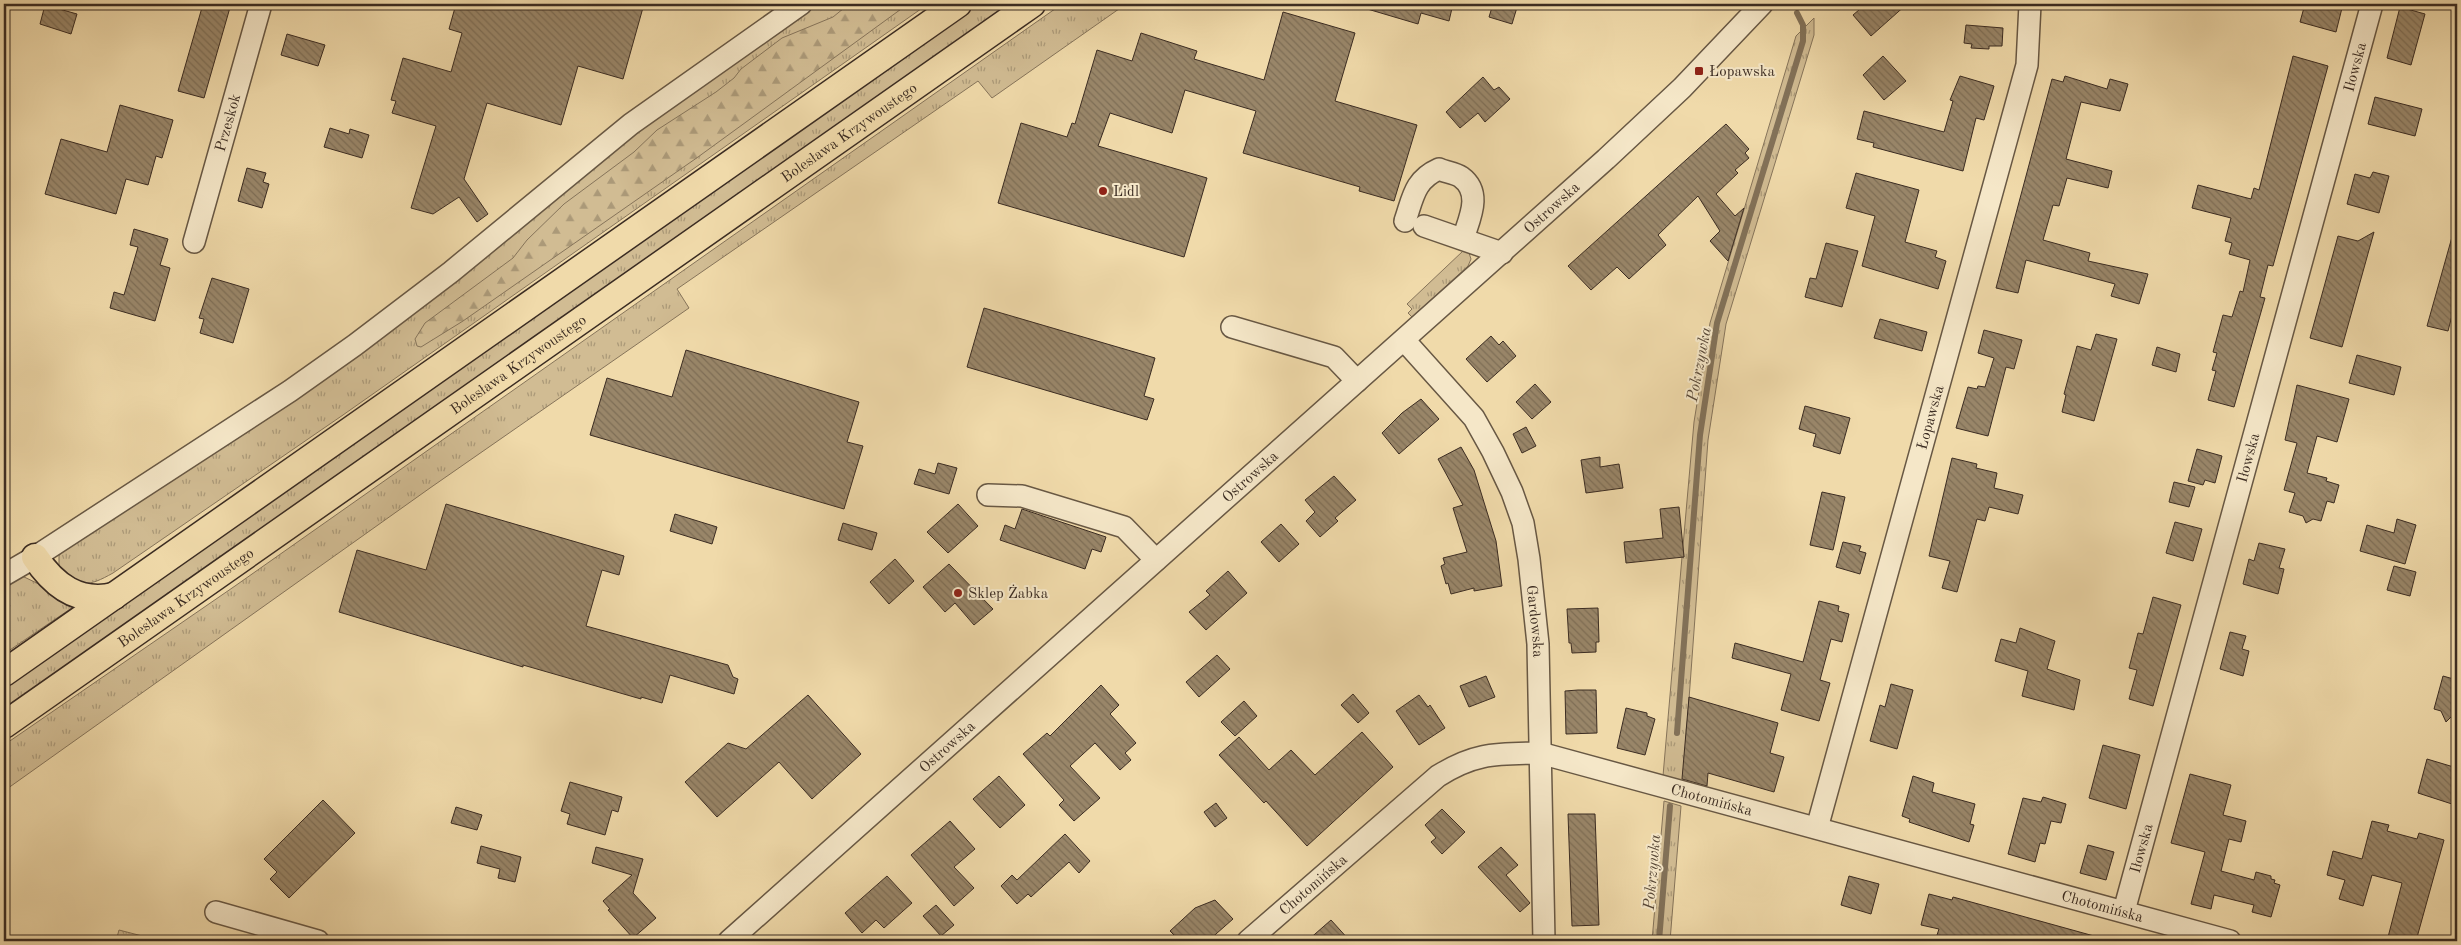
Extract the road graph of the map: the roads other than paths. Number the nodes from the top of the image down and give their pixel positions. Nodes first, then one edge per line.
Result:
1 (261, 4) edge
2 (800, 4) edge
3 (958, 4) edge
4 (1032, 4) edge
5 (2030, 4) edge
6 (2372, 4) edge
7 (1760, 5) edge
8 (1463, 240) junction
9 (194, 242) dead end
10 (1502, 253) junction
11 (1232, 327) dead end
12 (1404, 340) junction
13 (1357, 381) junction
14 (988, 495) dead end
15 (35, 557) junction
16 (1156, 560) junction
17 (4, 575) edge
18 (114, 596) junction
19 (4, 673) edge
20 (4, 725) edge
21 (1540, 753) junction
22 (1817, 828) junction
23 (2124, 911) junction
24 (216, 912) dead end
25 (318, 941) edge
26 (729, 941) edge
27 (1248, 941) edge
28 (1544, 941) edge
29 (2230, 941) edge

1 - 9 street, Przeskok
2 - 15 street
3 - 18 main road
4 - 20 main road, Bolesława Krzywoustego
5 - 22 street, Łopawska
6 - 23 street, Iłowska
7 - 10 street, Ostrowska
8 - 8 street
8 - 10 street
10 - 12 street, Ostrowska
11 - 13 street
12 - 13 street, Ostrowska
12 - 21 street, Gardowska
13 - 16 street, Ostrowska
14 - 16 street
15 - 17 street
15 - 18 main road
16 - 26 street, Ostrowska
18 - 19 main road
21 - 22 street, Chotomińska
21 - 27 street, Chotomińska
21 - 28 street, Gardowska
22 - 23 street, Chotomińska
23 - 29 street, Chotomińska
24 - 25 street

